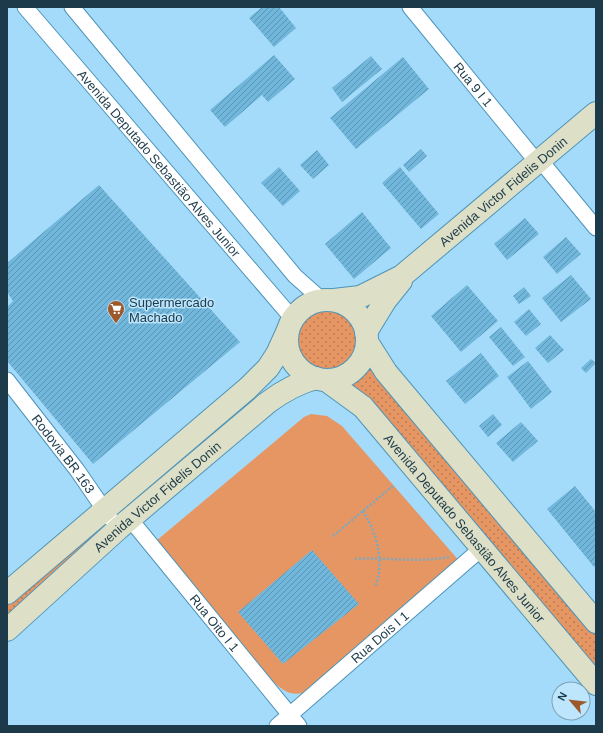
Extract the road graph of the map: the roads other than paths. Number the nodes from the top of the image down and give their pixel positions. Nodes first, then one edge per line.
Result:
1 (25, 7) edge
2 (72, 7) edge
3 (410, 7) edge
4 (596, 113) edge
5 (539, 161) junction
6 (596, 228) edge
7 (410, 269) junction
8 (328, 300) junction
9 (291, 325) junction
10 (366, 337) junction
11 (321, 379) junction
12 (7, 380) edge
13 (104, 511) junction
14 (124, 524) junction
15 (482, 548) junction
16 (7, 593) edge
17 (596, 622) edge
18 (7, 630) edge
19 (596, 684) edge
20 (294, 720) edge
21 (277, 726) edge

1 - 9 street, Avenida Deputado Sebastião Alves Junior
2 - 8 street
3 - 5 street, Rua 9 I 1
4 - 5 street, Avenida Victor Fidelis Donin
5 - 6 street, Rua 9 I 1
5 - 7 street, Avenida Victor Fidelis Donin
7 - 8 street, Avenida Victor Fidelis Donin
7 - 10 street, Avenida Victor Fidelis Donin
8 - 9 street
8 - 10 street
9 - 11 street
9 - 13 street, Avenida Victor Fidelis Donin
10 - 11 street
10 - 17 street
11 - 14 street, Avenida Victor Fidelis Donin
11 - 15 street, Avenida Deputado Sebastião Alves Junior
12 - 13 street, Rodovia BR 163
13 - 14 street, Rodovia BR 163
13 - 16 street, Avenida Victor Fidelis Donin
14 - 18 street, Avenida Victor Fidelis Donin
14 - 20 street, Rua Oito I 1
15 - 19 street, Avenida Deputado Sebastião Alves Junior
15 - 20 street, Rua Dois I 1
20 - 21 street, Rua Dois I 1

